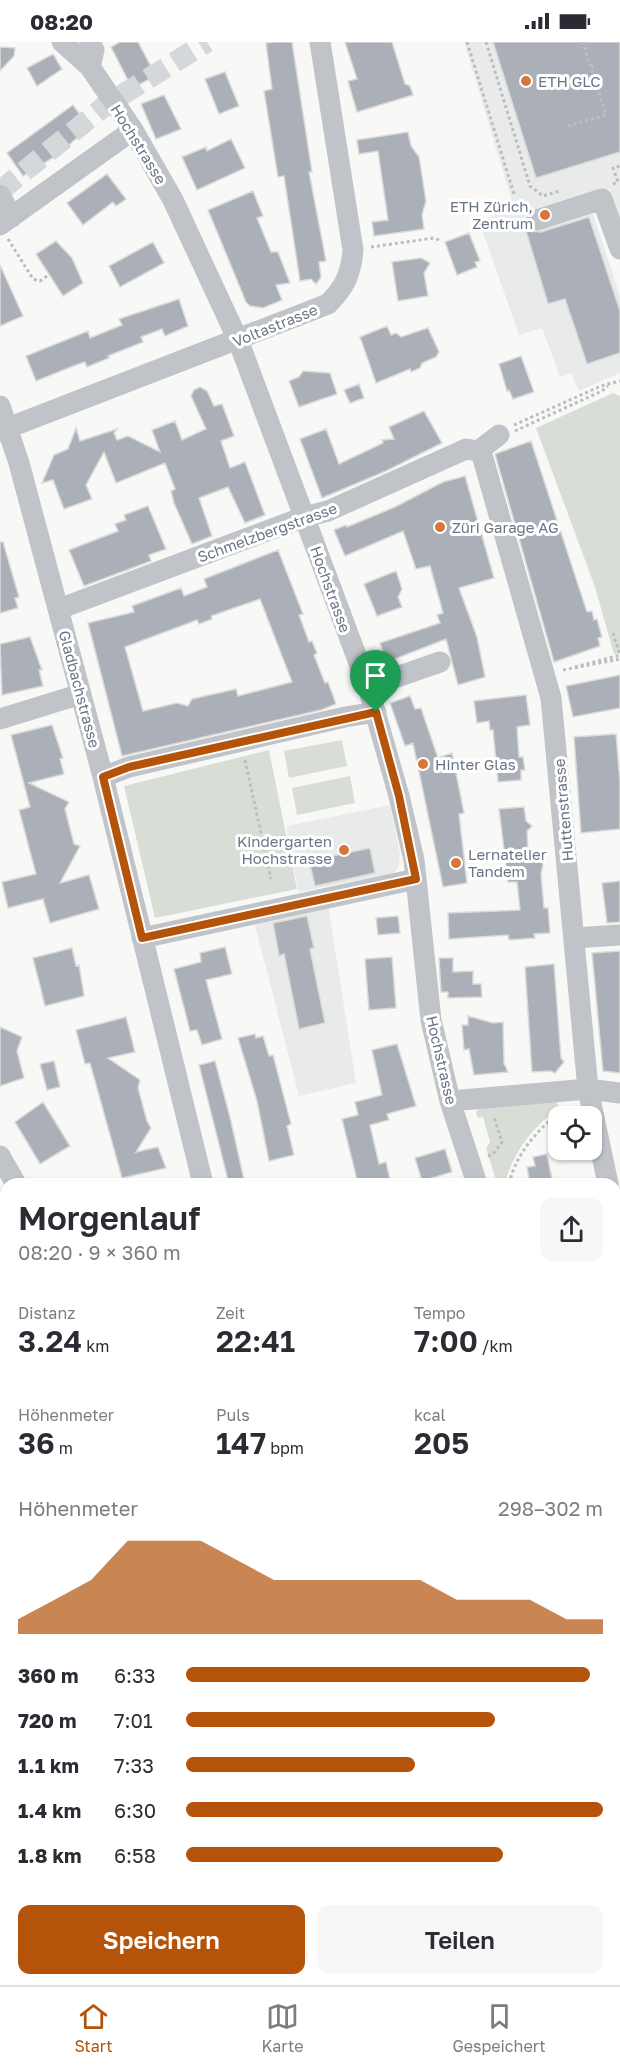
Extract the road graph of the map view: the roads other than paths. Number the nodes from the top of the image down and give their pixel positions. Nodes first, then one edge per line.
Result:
1 (62, 42) edge
2 (90, 42) edge
3 (320, 42) edge
4 (90, 68) junction
5 (133, 130) junction
6 (0, 195) edge
7 (537, 220) dead end
8 (5, 225) edge
9 (620, 249) edge
10 (238, 340) junction
11 (0, 405) edge
12 (4, 429) edge
13 (499, 435) road end
14 (476, 450) junction
15 (304, 517) junction
16 (59, 609) junction
17 (440, 662) dead end
18 (368, 687) junction
19 (81, 694) junction
20 (376, 712) junction
21 (0, 719) edge
22 (103, 777) junction
23 (416, 879) junction
24 (620, 935) edge
25 (142, 938) junction
26 (574, 938) junction
27 (588, 1089) junction
28 (620, 1093) edge
29 (450, 1101) junction
30 (0, 1156) edge
31 (13, 1178) edge
32 (202, 1178) edge
33 (475, 1178) edge
34 (607, 1178) edge

1 - 4 street, Hochstrasse
2 - 4 street
3 - 10 street, Voltastrasse
4 - 5 street, Hochstrasse
5 - 8 street
5 - 10 street, Hochstrasse
6 - 8 street
7 - 9 street
10 - 12 street, Voltastrasse
10 - 15 street, Hochstrasse
11 - 12 street, Gladbachstrasse
12 - 16 street, Gladbachstrasse
13 - 14 street, Schmelzbergstrasse
14 - 15 street, Schmelzbergstrasse
14 - 26 street, Huttenstrasse
15 - 16 street, Schmelzbergstrasse
15 - 18 street, Hochstrasse
16 - 19 street, Gladbachstrasse
17 - 18 street
18 - 20 street, Hochstrasse
19 - 21 street
19 - 22 street, Gladbachstrasse
20 - 22 street
20 - 23 street, Hochstrasse
22 - 25 street, Gladbachstrasse
23 - 25 street
23 - 29 street, Hochstrasse
24 - 26 street
25 - 32 street, Gladbachstrasse
26 - 27 street, Huttenstrasse
27 - 28 street
27 - 29 street
27 - 34 street, Huttenstrasse
29 - 33 street, Hochstrasse
30 - 31 street

